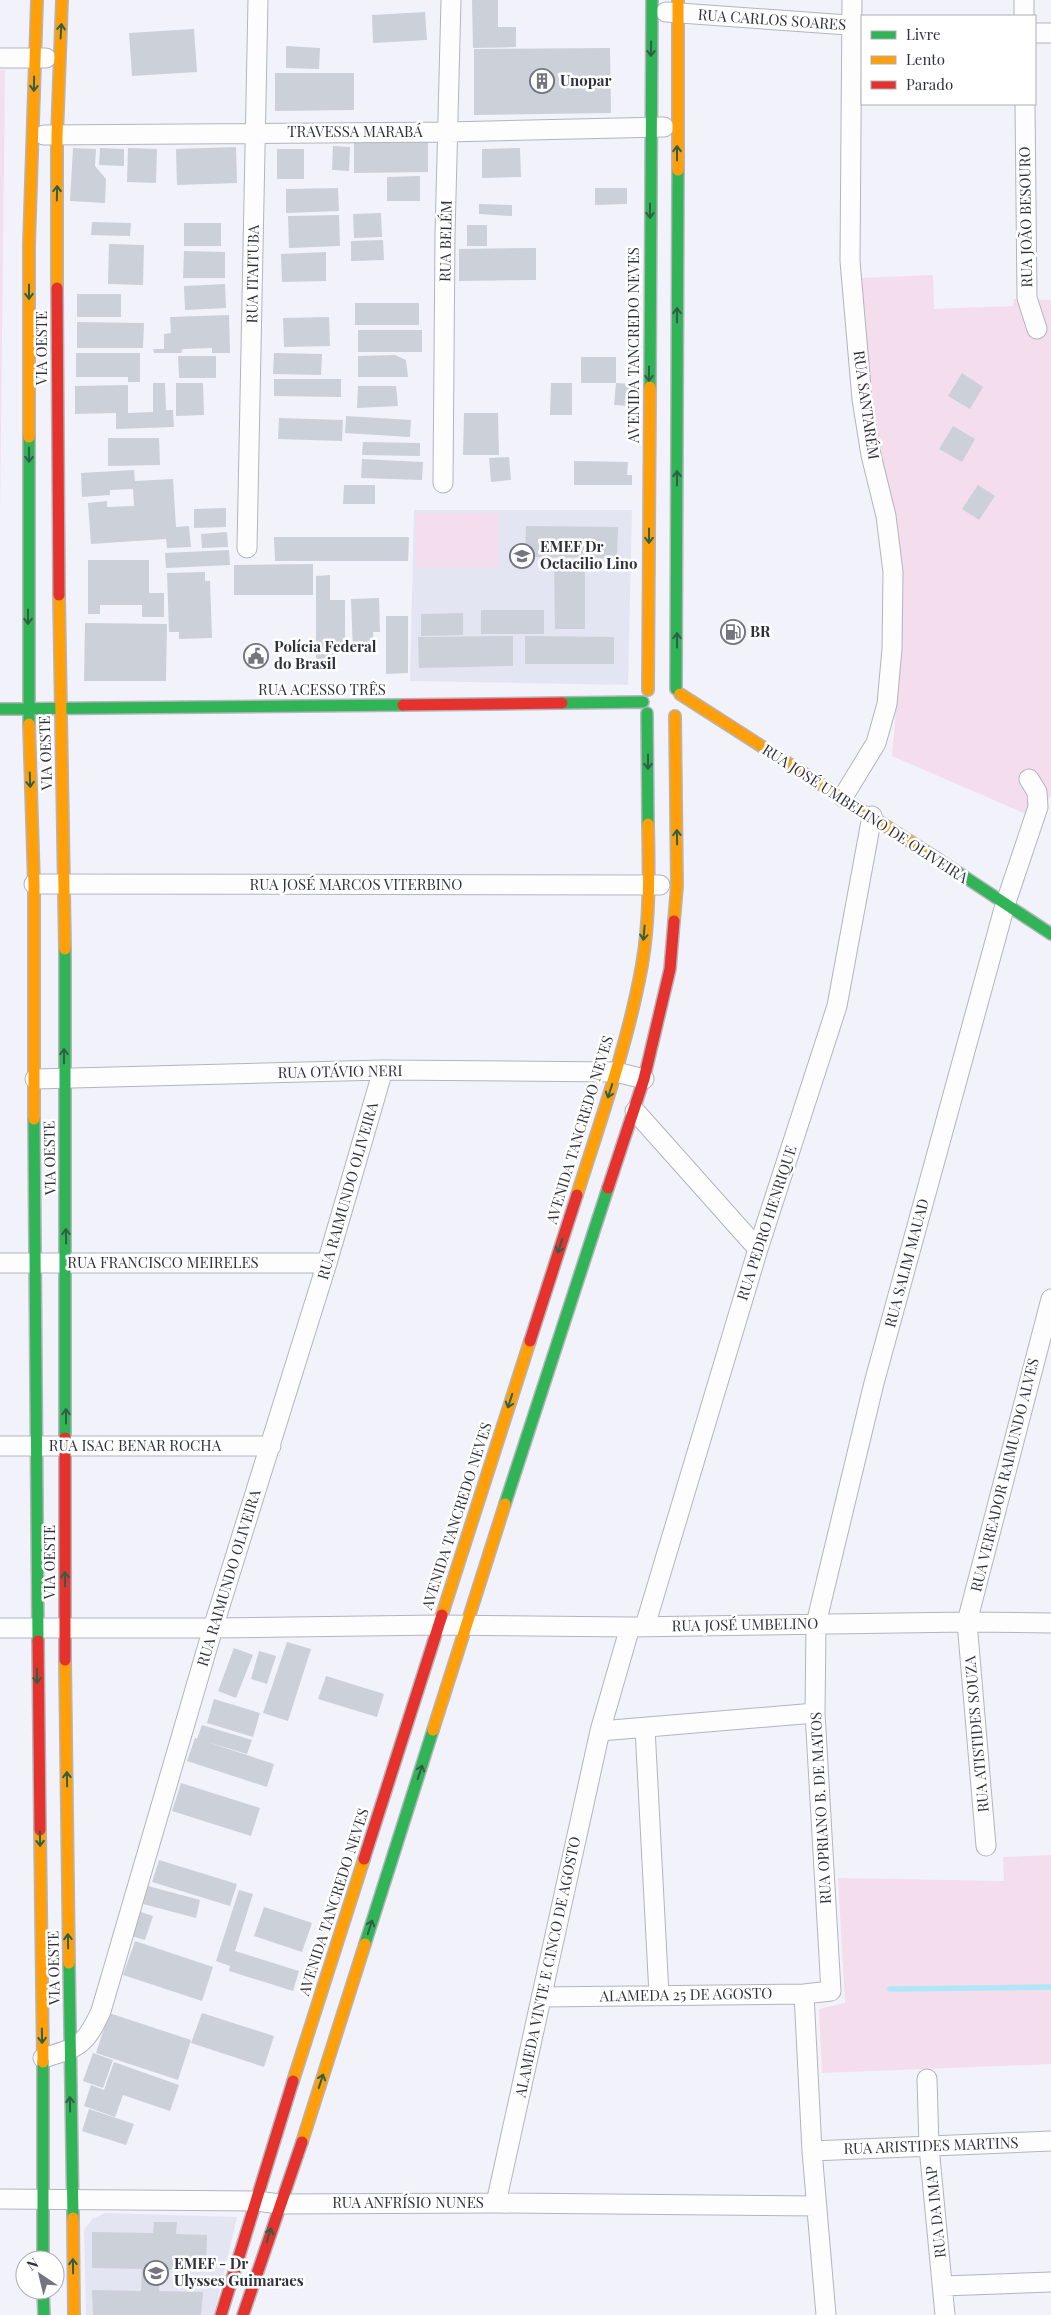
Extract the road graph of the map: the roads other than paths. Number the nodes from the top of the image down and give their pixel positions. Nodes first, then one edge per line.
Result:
1 (36, 0) edge
2 (62, 0) edge
3 (258, 0) edge
4 (451, 0) edge
5 (852, 0) edge
6 (1024, 0) edge
7 (652, 6) edge
8 (678, 6) edge
9 (1024, 15) edge
10 (857, 26) edge
11 (1036, 33) edge
12 (1051, 33) edge
13 (0, 58) edge
14 (34, 58) junction
15 (60, 58) junction
16 (1025, 105) edge
17 (677, 126) junction
18 (650, 127) junction
19 (448, 132) junction
20 (256, 133) junction
21 (33, 135) junction
22 (57, 135) junction
23 (1037, 329) dead end
24 (443, 482) dead end
25 (247, 548) dead end
26 (663, 565) junction
27 (648, 690) junction
28 (678, 691) junction
29 (28, 707) junction
30 (0, 708) edge
31 (60, 708) junction
32 (645, 708) junction
33 (676, 715) junction
34 (712, 716) junction
35 (1030, 779) dead end
36 (843, 797) junction
37 (872, 816) junction
38 (34, 884) junction
39 (649, 884) junction
40 (65, 885) junction
41 (677, 886) junction
42 (1004, 905) junction
43 (1051, 934) edge
44 (383, 1070) junction
45 (616, 1072) junction
46 (64, 1078) junction
47 (644, 1078) junction
48 (35, 1079) junction
49 (635, 1111) junction
50 (758, 1249) junction
51 (0, 1263) edge
52 (35, 1263) junction
53 (66, 1263) junction
54 (327, 1263) junction
55 (1051, 1298) edge
56 (0, 1446) edge
57 (35, 1446) junction
58 (66, 1446) junction
59 (271, 1446) junction
60 (968, 1622) junction
61 (1051, 1623) edge
62 (816, 1624) junction
63 (438, 1625) junction
64 (466, 1625) junction
65 (638, 1627) junction
66 (0, 1628) edge
67 (36, 1628) junction
68 (65, 1628) junction
69 (213, 1628) junction
70 (815, 1714) junction
71 (645, 1728) junction
72 (600, 1731) junction
73 (986, 1846) dead end
74 (832, 1991) joint
75 (804, 1994) junction
76 (659, 1995) junction
77 (541, 1997) junction
78 (70, 2050) junction
79 (43, 2058) junction
80 (927, 2079) dead end
81 (1051, 2141) edge
82 (929, 2147) junction
83 (812, 2151) junction
84 (0, 2199) edge
85 (41, 2199) junction
86 (72, 2201) junction
87 (257, 2201) junction
88 (496, 2203) junction
89 (279, 2204) junction
90 (817, 2206) junction
91 (42, 2250) edge
92 (1051, 2282) edge
93 (943, 2286) junction
94 (43, 2300) edge
95 (44, 2315) edge
96 (74, 2315) edge
97 (220, 2315) edge
98 (243, 2315) edge
99 (826, 2315) edge
100 (945, 2315) edge

1 - 14 street, VIA OESTE
15 -> 2 street, VIA OESTE
3 - 20 street, RUA ITAITUBA
4 - 19 street, RUA BELÉM
5 - 10 street, RUA SANTARÉM
6 - 9 street
7 - 8 street, RUA CARLOS SOARES
7 -> 18 street, AVENIDA TANCREDO NEVES
8 - 10 street, RUA CARLOS SOARES
8 - 17 street, AVENIDA TANCREDO NEVES
10 - 36 street, RUA SANTARÉM
11 - 12 street
13 - 14 street
14 - 15 street
14 -> 21 street, VIA OESTE
15 - 22 street, VIA OESTE
16 - 23 street, RUA JOÃO BESOURO
17 - 18 street, TRAVESSA MARABÁ
26 -> 17 street, AVENIDA TANCREDO NEVES
18 - 19 street, TRAVESSA MARABÁ
18 -> 26 street, AVENIDA TANCREDO NEVES
19 - 20 street, TRAVESSA MARABÁ
19 - 24 street, RUA BELÉM
20 - 22 street, TRAVESSA MARABÁ
20 - 25 street, RUA ITAITUBA
21 - 22 street, TRAVESSA MARABÁ
21 -> 29 street, VIA OESTE
31 -> 22 street, VIA OESTE
26 - 27 street, AVENIDA TANCREDO NEVES
28 -> 26 street, AVENIDA TANCREDO NEVES
27 - 28 street
27 - 32 street
28 - 33 street
28 - 34 street, RUA JOSÉ UMBELINO DE OLIVEIRA
29 - 30 street, RUA ACESSO TRÊS
29 - 31 street, RUA ACESSO TRÊS
29 -> 38 street, VIA OESTE
31 - 32 street, RUA ACESSO TRÊS
31 - 40 street, VIA OESTE
32 - 33 street
32 -> 39 street, AVENIDA TANCREDO NEVES
33 - 34 street
41 -> 33 street
34 - 36 street, RUA JOSÉ UMBELINO DE OLIVEIRA
35 - 42 street
36 - 37 street, RUA JOSÉ UMBELINO DE OLIVEIRA
37 - 42 street, RUA JOSÉ UMBELINO DE OLIVEIRA
37 - 50 street, RUA PEDRO HENRIQUE
38 - 40 street, RUA JOSÉ MARCOS VITERBINO
38 - 48 street, VIA OESTE
39 - 40 street, RUA JOSÉ MARCOS VITERBINO
39 - 41 street, RUA JOSÉ MARCOS VITERBINO
39 -> 45 street, AVENIDA TANCREDO NEVES
46 -> 40 street, VIA OESTE
41 - 47 street
42 - 43 street, RUA JOSÉ UMBELINO DE OLIVEIRA
42 - 62 street, RUA SALIM MAUAD
44 - 45 street, RUA OTÁVIO NERI
44 - 46 street, RUA OTÁVIO NERI
44 - 54 street, RUA RAIMUNDO OLIVEIRA
45 - 47 street, RUA OTÁVIO NERI
45 -> 63 street, AVENIDA TANCREDO NEVES
46 - 48 street, RUA OTÁVIO NERI
53 -> 46 street, VIA OESTE
47 - 49 street
48 - 52 street, VIA OESTE
49 - 50 street
49 - 64 street
50 - 65 street, RUA PEDRO HENRIQUE
51 - 52 street, RUA FRANCISCO MEIRELES
52 - 53 street, RUA FRANCISCO MEIRELES
52 - 57 street, VIA OESTE
53 - 54 street, RUA FRANCISCO MEIRELES
58 -> 53 street, VIA OESTE
54 - 59 street, RUA RAIMUNDO OLIVEIRA
55 - 60 street, RUA VEREADOR RAIMUNDO ALVES
56 - 57 street, RUA ISAC BENAR ROCHA
57 - 58 street, RUA ISAC BENAR ROCHA
57 - 67 street, VIA OESTE
58 - 59 street, RUA ISAC BENAR ROCHA
68 -> 58 street, VIA OESTE
59 - 69 street, RUA RAIMUNDO OLIVEIRA
60 - 61 street, RUA JOSÉ UMBELINO
60 - 62 street, RUA JOSÉ UMBELINO
60 - 73 street, RUA ATISTIDES SOUZA
62 - 65 street, RUA JOSÉ UMBELINO
62 - 70 street, RUA OPRIANO B. DE MATOS
63 - 64 street, RUA JOSÉ UMBELINO
63 - 69 street, RUA JOSÉ UMBELINO
63 - 87 street, AVENIDA TANCREDO NEVES
64 - 65 street, RUA JOSÉ UMBELINO
89 -> 64 street
65 - 72 street, ALAMEDA VINTE E CINCO DE AGOSTO
66 - 67 street
67 - 68 street
67 -> 79 street, VIA OESTE
68 - 69 street, RUA JOSÉ UMBELINO
78 -> 68 street, VIA OESTE
69 - 78 street, RUA RAIMUNDO OLIVEIRA
70 - 71 street
70 - 74 street, RUA OPRIANO B. DE MATOS
71 - 72 street
71 - 76 street
72 - 77 street, ALAMEDA VINTE E CINCO DE AGOSTO
74 - 75 street, ALAMEDA 25 DE AGOSTO
75 - 76 street, ALAMEDA 25 DE AGOSTO
75 - 83 street
76 - 77 street, ALAMEDA 25 DE AGOSTO
77 - 88 street, ALAMEDA VINTE E CINCO DE AGOSTO
78 - 79 street, RUA RAIMUNDO OLIVEIRA
86 -> 78 street, VIA OESTE
79 - 85 street, VIA OESTE
80 - 82 street, RUA DA IMAP
81 - 82 street, RUA ARISTIDES MARTINS
82 - 83 street, RUA ARISTIDES MARTINS
82 - 93 street, RUA DA IMAP
83 - 90 street
84 - 85 street, RUA ANFRÍSIO NUNES
85 - 86 street, RUA ANFRÍSIO NUNES
85 - 91 street, VIA OESTE
86 - 87 street, RUA ANFRÍSIO NUNES
96 -> 86 street, VIA OESTE
87 - 89 street, RUA ANFRÍSIO NUNES
87 - 97 street, AVENIDA TANCREDO NEVES
88 - 89 street, RUA ANFRÍSIO NUNES
88 - 90 street, RUA ANFRÍSIO NUNES
98 -> 89 street
90 - 99 street
92 - 93 street
93 - 100 street, RUA DA IMAP
94 - 95 street

